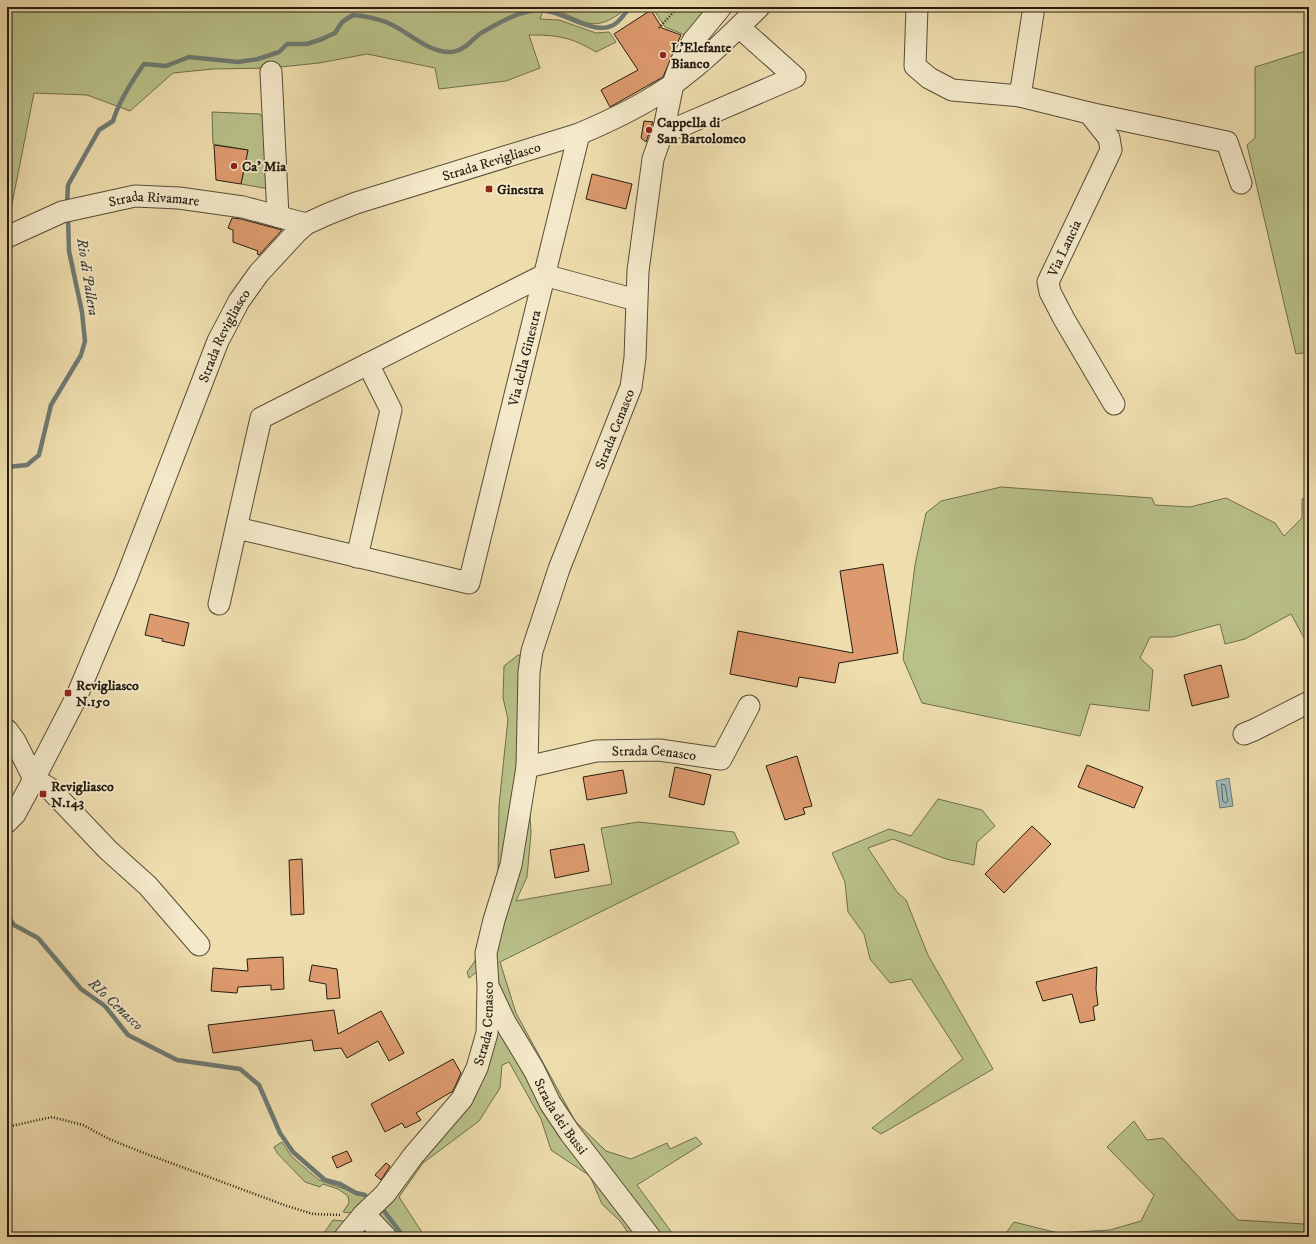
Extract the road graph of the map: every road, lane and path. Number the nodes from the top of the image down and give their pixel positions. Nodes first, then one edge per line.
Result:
1 (678, 7) edge
2 (721, 7) edge
3 (759, 7) edge
4 (918, 7) edge
5 (1034, 7) edge
6 (739, 27) junction
7 (659, 28) dead end
8 (271, 72) dead end
9 (673, 84) junction
10 (1020, 96) junction
11 (1089, 113) junction
12 (664, 128) junction
13 (579, 134) junction
14 (245, 164) dead end
15 (257, 166) dead end
16 (1241, 183) dead end
17 (278, 216) junction
18 (306, 224) junction
19 (7, 238) edge
20 (544, 275) junction
21 (636, 300) junction
22 (368, 364) junction
23 (1114, 404) dead end
24 (237, 528) junction
25 (357, 557) junction
26 (219, 604) dead end
27 (1309, 702) edge
28 (749, 706) dead end
29 (7, 730) edge
30 (1244, 734) dead end
31 (527, 767) junction
32 (34, 779) junction
33 (11, 818) edge
34 (199, 945) dead end
35 (488, 986) junction
36 (7, 1127) edge
37 (364, 1214) junction
38 (345, 1237) edge
39 (386, 1237) edge
40 (650, 1237) edge

1 - 7 path
2 - 9 street
3 - 6 street, Strada Revigliasco
4 - 10 street
5 - 10 street
6 - 9 street, Strada Revigliasco
6 - 12 street
8 - 17 street
9 - 12 street, Strada Cenasco
9 - 13 street, Strada Revigliasco
10 - 11 street
11 - 16 street
11 - 23 street, Via Lancia
12 - 21 street, Strada Cenasco
13 - 18 street, Strada Revigliasco
13 - 20 street, Via della Ginestra
14 - 15 path
17 - 18 street, Strada Rivamare
17 - 19 street, Strada Rivamare
18 - 32 street, Strada Revigliasco
20 - 21 street
20 - 22 street
20 - 25 street, Via della Ginestra
21 - 31 street, Strada Cenasco
22 - 24 street
22 - 25 street
24 - 25 street
24 - 26 street
27 - 30 street
28 - 31 street, Strada Cenasco
29 - 32 street
31 - 35 street, Strada Cenasco
32 - 33 street, Strada Revigliasco
32 - 34 street
35 - 37 street, Strada Cenasco
35 - 40 street, Strada dei Bussi
36 - 37 path
37 - 38 street, Strada Cenasco
37 - 39 street

